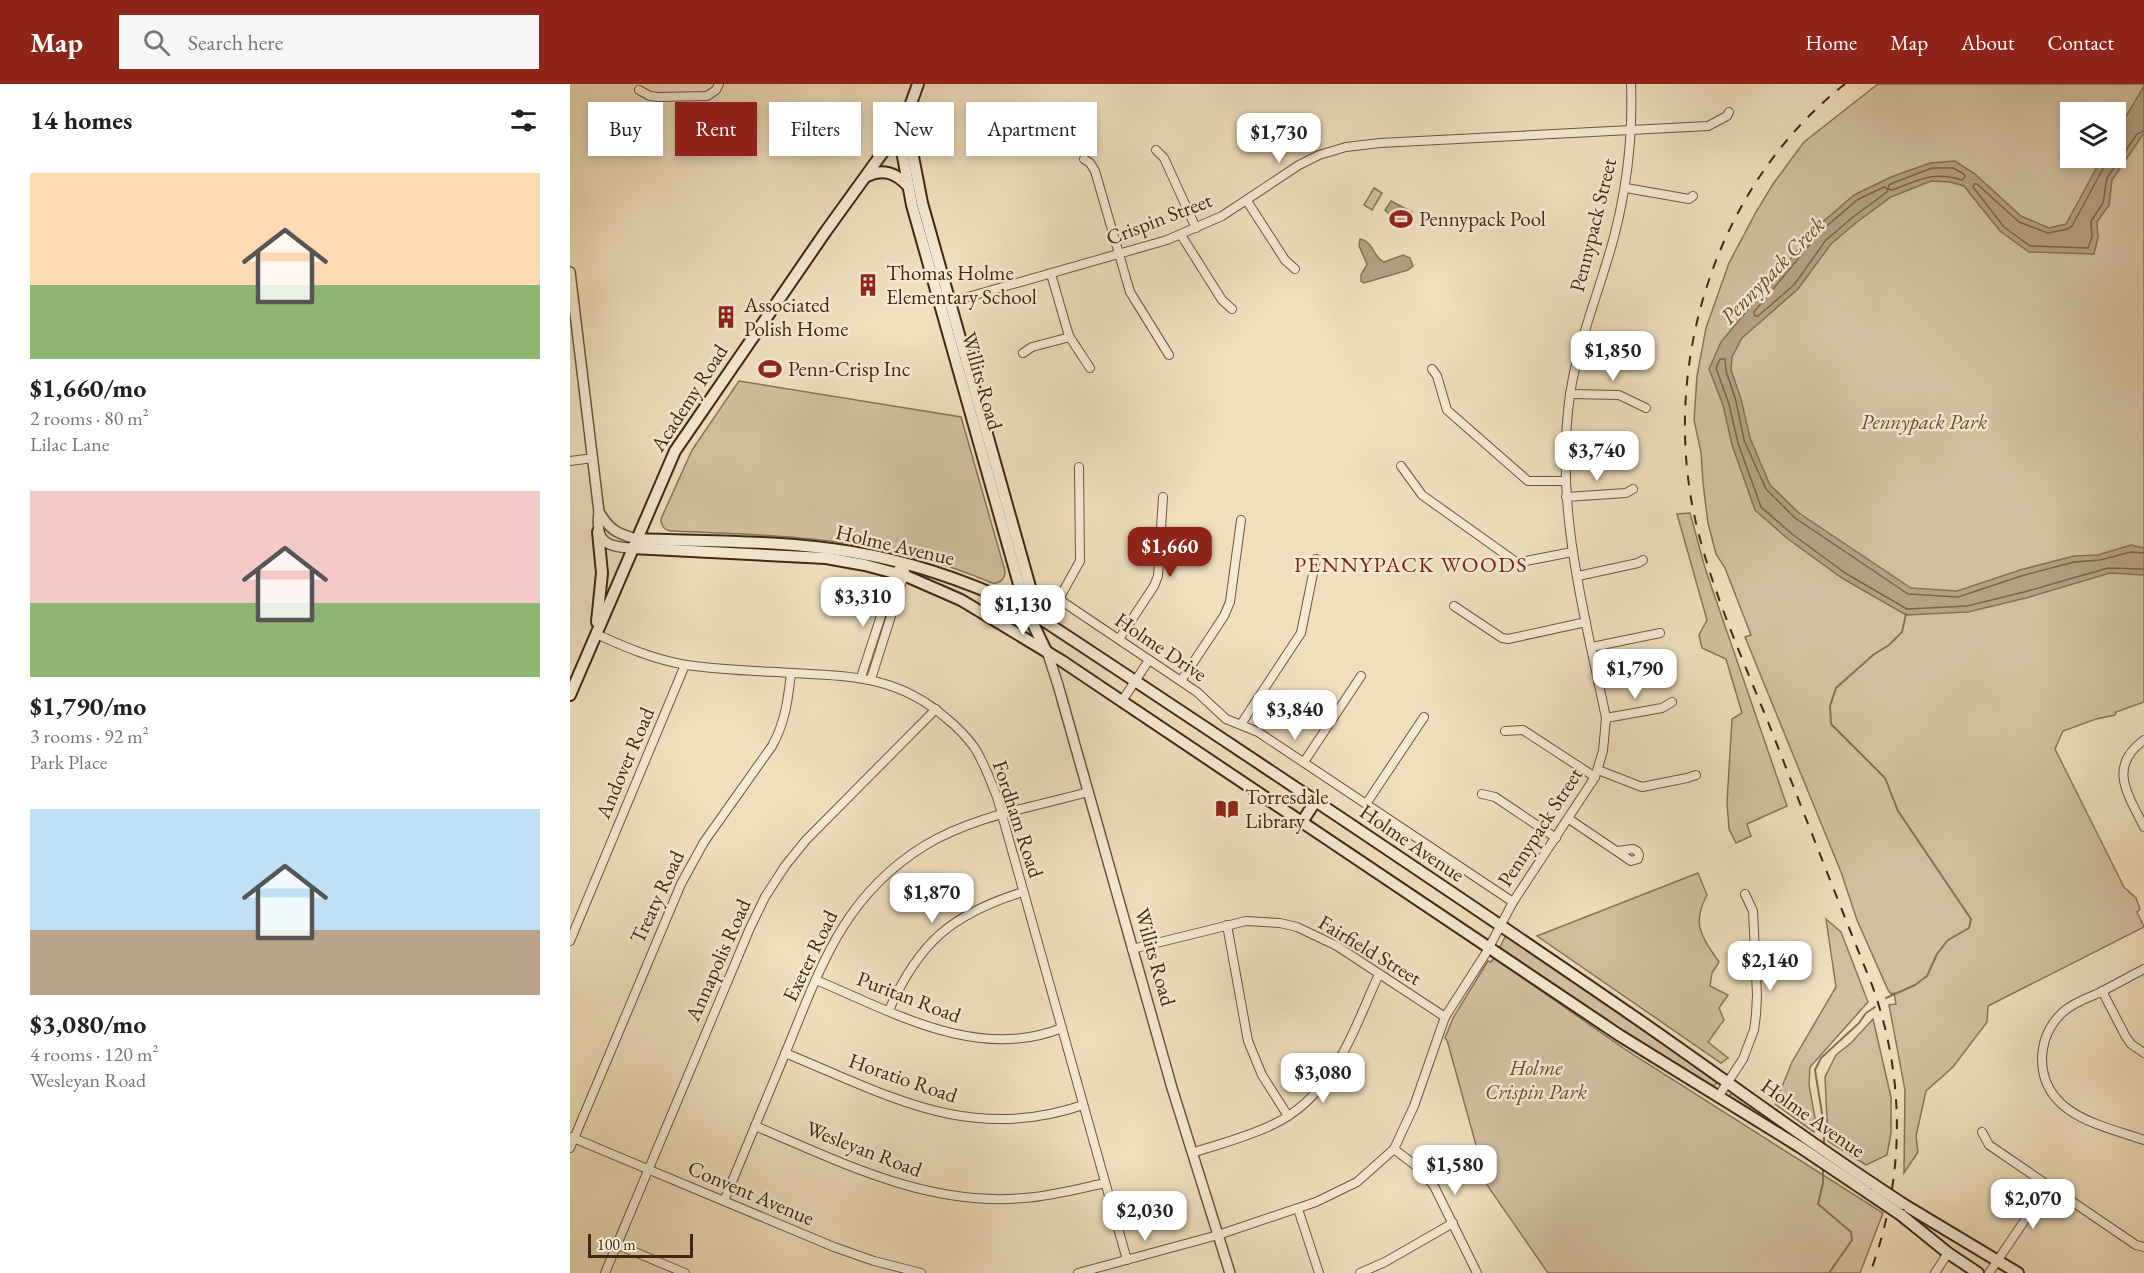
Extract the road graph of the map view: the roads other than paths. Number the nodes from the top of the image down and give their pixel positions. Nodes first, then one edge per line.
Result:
1 (719, 84) edge
2 (918, 84) edge
3 (1631, 84) edge
4 (639, 90) dead end
5 (912, 102) edge
6 (1729, 112) dead end
7 (1630, 129) junction
8 (1156, 150) dead end
9 (880, 156) edge
10 (903, 156) edge
11 (913, 156) edge
12 (1084, 159) dead end
13 (866, 176) junction
14 (908, 186) junction
15 (1626, 188) junction
16 (1693, 196) dead end
17 (1247, 201) junction
18 (1196, 228) junction
19 (1181, 235) junction
20 (1119, 255) junction
21 (1295, 269) dead end
22 (570, 272) edge
23 (1051, 274) junction
24 (945, 304) junction
25 (1232, 309) dead end
26 (1070, 337) junction
27 (1023, 353) dead end
28 (1169, 355) dead end
29 (1090, 368) dead end
30 (1432, 369) dead end
31 (1570, 394) junction
32 (1646, 408) dead end
33 (593, 458) junction
34 (570, 460) edge
35 (1401, 466) dead end
36 (1079, 467) dead end
37 (1565, 482) junction
38 (1634, 489) dead end
39 (1566, 496) junction
40 (1163, 497) dead end
41 (599, 512) junction
42 (1241, 520) dead end
43 (598, 532) junction
44 (634, 544) junction
45 (1572, 552) junction
46 (1316, 559) dead end
47 (1643, 560) dead end
48 (904, 562) junction
49 (900, 575) junction
50 (1578, 576) junction
51 (1454, 606) dead end
52 (1026, 609) junction
53 (1038, 617) junction
54 (1586, 622) junction
55 (1660, 633) dead end
56 (596, 634) junction
57 (1119, 639) junction
58 (1592, 647) junction
59 (1047, 651) junction
60 (1149, 660) junction
61 (685, 665) junction
62 (791, 673) junction
63 (1361, 676) dead end
64 (861, 677) junction
65 (872, 680) junction
66 (1181, 681) junction
67 (1135, 682) junction
68 (570, 695) edge
69 (1122, 701) junction
70 (1672, 702) dead end
71 (936, 709) junction
72 (1424, 717) dead end
73 (1606, 718) junction
74 (1241, 724) junction
75 (1504, 731) dead end
76 (2144, 740) edge
77 (1304, 762) junction
78 (1597, 773) junction
79 (1696, 775) dead end
80 (1088, 792) junction
81 (1482, 794) dead end
82 (1315, 802) junction
83 (1366, 804) junction
84 (1002, 815) junction
85 (1569, 819) junction
86 (1302, 822) junction
87 (2144, 827) edge
88 (1556, 838) junction
89 (1617, 851) dead end
90 (1023, 892) junction
91 (1745, 894) dead end
92 (1513, 902) junction
93 (1227, 925) junction
94 (1499, 925) junction
95 (570, 941) edge
96 (1488, 948) junction
97 (1132, 949) junction
98 (2144, 969) edge
99 (1379, 974) junction
100 (816, 980) junction
101 (2102, 991) junction
102 (889, 1010) junction
103 (1445, 1017) junction
104 (1062, 1028) junction
105 (785, 1053) junction
106 (2144, 1053) edge
107 (1728, 1081) junction
108 (1718, 1097) junction
109 (1083, 1105) junction
110 (1288, 1116) junction
111 (755, 1126) junction
112 (1982, 1132) dead end
113 (572, 1138) edge
114 (2144, 1140) edge
115 (1801, 1142) junction
116 (570, 1148) edge
117 (1394, 1149) junction
118 (1192, 1153) junction
119 (649, 1170) junction
120 (1105, 1183) junction
121 (2048, 1186) junction
122 (1872, 1189) junction
123 (724, 1201) junction
124 (1298, 1209) junction
125 (1902, 1209) junction
126 (1453, 1223) junction
127 (1218, 1235) junction
128 (618, 1245) junction
129 (2144, 1247) edge
130 (1948, 1253) junction
131 (1127, 1260) junction
132 (1998, 1260) junction
133 (1099, 1271) edge
134 (606, 1273) edge
135 (685, 1273) edge
136 (921, 1273) edge
137 (1078, 1273) edge
138 (1230, 1273) edge
139 (1319, 1273) edge
140 (1360, 1273) edge
141 (1477, 1273) edge
142 (1935, 1273) edge
143 (1978, 1273) edge
144 (1989, 1273) edge
145 (2018, 1273) edge

1 - 4 street
2 - 5 main road, Academy Road
3 - 7 street, Pennypack Street
6 - 7 street, Crispin Street
7 - 15 street, Pennypack Street
7 - 17 street, Crispin Street
8 - 18 street
9 - 13 main road, Academy Road
10 - 14 main road, Willits Road
11 - 24 main road, Willits Road
12 - 20 street
13 - 14 main road
13 - 44 main road, Academy Road
14 - 24 main road, Willits Road
15 - 16 street
15 - 31 street, Pennypack Street
17 - 18 street, Crispin Street
17 - 21 street
18 - 19 street, Crispin Street
19 - 20 street, Crispin Street
19 - 25 street
20 - 23 street, Crispin Street
20 - 28 street
22 - 33 street
23 - 24 street, Crispin Street
23 - 26 street
24 - 52 main road, Willits Road
24 - 53 main road, Willits Road
26 - 27 street
26 - 29 street
30 - 37 street
31 - 32 street
31 - 37 street, Pennypack Street
33 - 34 street
33 - 41 street
35 - 45 street
36 - 57 street, Holme Drive
37 - 39 street, Pennypack Street
38 - 39 street
39 - 45 street, Pennypack Street
40 - 57 street
41 - 43 street
41 - 44 street
42 - 66 street
43 - 44 street
43 - 56 main road
44 - 48 main road, Holme Avenue
44 - 49 main road, Holme Avenue
44 - 56 main road, Academy Road
45 - 50 street, Pennypack Street
46 - 74 street
47 - 50 street
48 - 49 street
48 - 52 main road, Holme Avenue
49 - 59 main road, Holme Avenue
49 - 64 street
49 - 65 street
50 - 54 street, Pennypack Street
51 - 54 street
52 - 53 main road, Holme Avenue
52 - 59 main road, Willits Road
53 - 59 main road, Willits Road
53 - 67 main road, Holme Avenue
54 - 58 street, Pennypack Street
55 - 58 street
56 - 61 street, Fordham Road
56 - 68 main road, Academy Road
57 - 60 street, Holme Drive
58 - 73 street, Pennypack Street
59 - 69 main road, Holme Avenue
59 - 80 street, Willits Road
60 - 66 street, Holme Drive
60 - 67 street
61 - 62 street, Fordham Road
61 - 95 street, Andover Road
62 - 64 street, Fordham Road
62 - 113 street, Treaty Road
63 - 77 street
64 - 65 street, Fordham Road
65 - 71 street, Fordham Road
66 - 74 street, Holme Drive
67 - 69 street
67 - 82 main road, Holme Avenue
69 - 86 main road, Holme Avenue
70 - 73 street
71 - 84 street, Fordham Road
71 - 119 street, Annapolis Road
72 - 83 street
73 - 78 street, Pennypack Street
74 - 77 street, Holme Drive
75 - 78 street
76 - 87 street
77 - 83 street, Holme Drive
78 - 79 street
78 - 85 street, Pennypack Street
80 - 84 street, Exeter Road
80 - 97 street, Willits Road
81 - 88 street
82 - 86 main road
82 - 94 main road, Holme Avenue
83 - 92 street, Holme Drive
84 - 90 street, Fordham Road
84 - 100 street, Exeter Road
85 - 88 street, Pennypack Street
85 - 89 street
86 - 96 main road, Holme Avenue
88 - 92 street, Pennypack Street
90 - 102 street
90 - 104 street, Fordham Road
91 - 107 street
92 - 94 street, Pennypack Street
93 - 97 street, Fairfield Street
93 - 99 street, Fairfield Street
93 - 110 street
94 - 96 street, Pennypack Street
94 - 107 main road, Holme Avenue
96 - 103 street
96 - 108 main road, Holme Avenue
97 - 118 street, Willits Road
98 - 101 street
99 - 103 street, Fairfield Street
99 - 110 street
100 - 102 street, Puritan Road
100 - 105 street, Exeter Road
101 - 106 street
101 - 114 street
102 - 104 street, Puritan Road
103 - 117 street
104 - 109 street, Fordham Road
105 - 109 street, Horatio Road
105 - 111 street, Exeter Road
107 - 108 street
107 - 115 main road, Holme Avenue
108 - 115 main road, Holme Avenue
109 - 120 street, Fordham Road
110 - 118 street
111 - 120 street, Wesleyan Road
111 - 123 street, Exeter Road
112 - 121 street
113 - 116 street, Treaty Road
113 - 119 street, Convent Avenue
115 - 122 main road, Holme Avenue
115 - 122 main road, Holme Avenue
117 - 124 street
117 - 126 street
118 - 127 street, Willits Road
119 - 123 street, Convent Avenue
119 - 128 street, Annapolis Road
120 - 131 street, Fordham Road
121 - 129 street
121 - 132 street
122 - 125 main road, Holme Avenue, bridge
123 - 136 street, Convent Avenue
124 - 127 street
124 - 139 street
125 - 130 main road, Holme Avenue
125 - 132 main road, Holme Avenue
126 - 140 street
126 - 141 street
127 - 131 street
127 - 138 street, Willits Road
128 - 134 street, Annapolis Road
128 - 135 street
130 - 142 street
130 - 143 main road, Holme Avenue
131 - 133 street
132 - 144 street
132 - 145 main road, Holme Avenue
133 - 137 street

